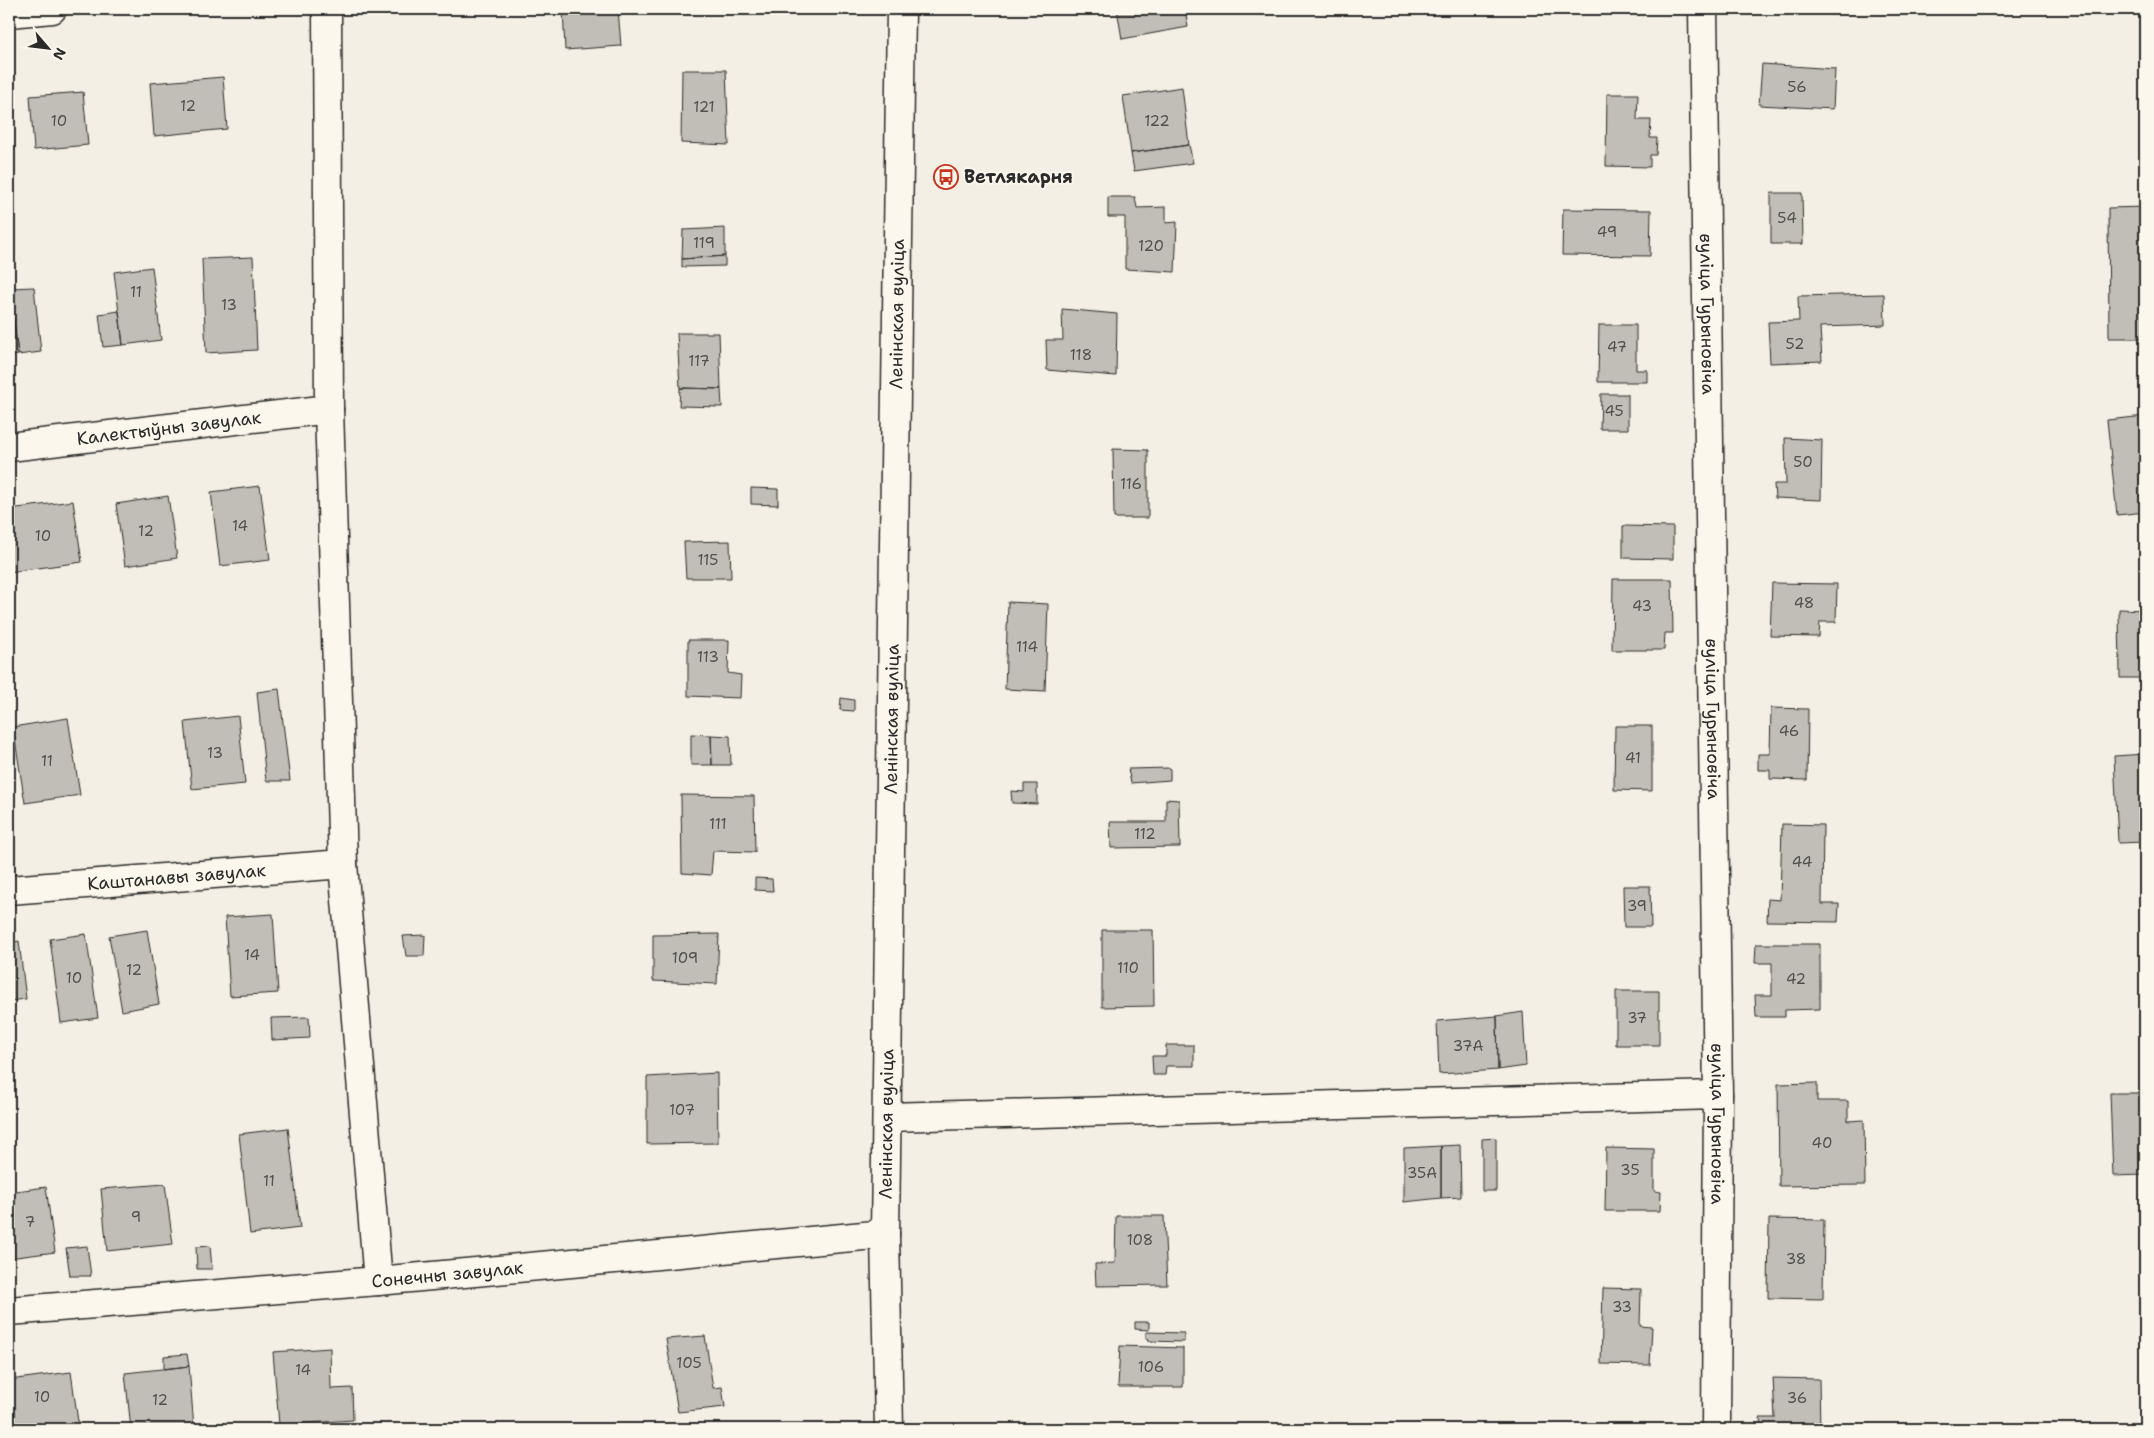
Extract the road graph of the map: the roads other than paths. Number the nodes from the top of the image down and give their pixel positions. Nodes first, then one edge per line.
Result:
1 (52, 9) edge
2 (326, 9) edge
3 (901, 9) edge
4 (1703, 9) edge
5 (9, 13) edge
6 (329, 409) junction
7 (9, 447) edge
8 (343, 864) junction
9 (9, 890) edge
10 (1718, 1095) junction
11 (887, 1116) junction
12 (885, 1234) junction
13 (378, 1281) junction
14 (9, 1311) edge
15 (889, 1429) edge
16 (1716, 1429) edge

1 - 5 street
2 - 6 street
3 - 11 street, Ленінская вуліца
4 - 10 street, вуліца Гурыновіча
6 - 7 street, Калектыўны завулак
6 - 8 street
8 - 9 street, Каштанавы завулак
8 - 13 street
10 - 11 street
10 - 16 street, вуліца Гурыновіча
11 - 12 street, Ленінская вуліца
12 - 13 street, Сонечны завулак
12 - 15 street, Ленінская вуліца
13 - 14 street, Сонечны завулак

